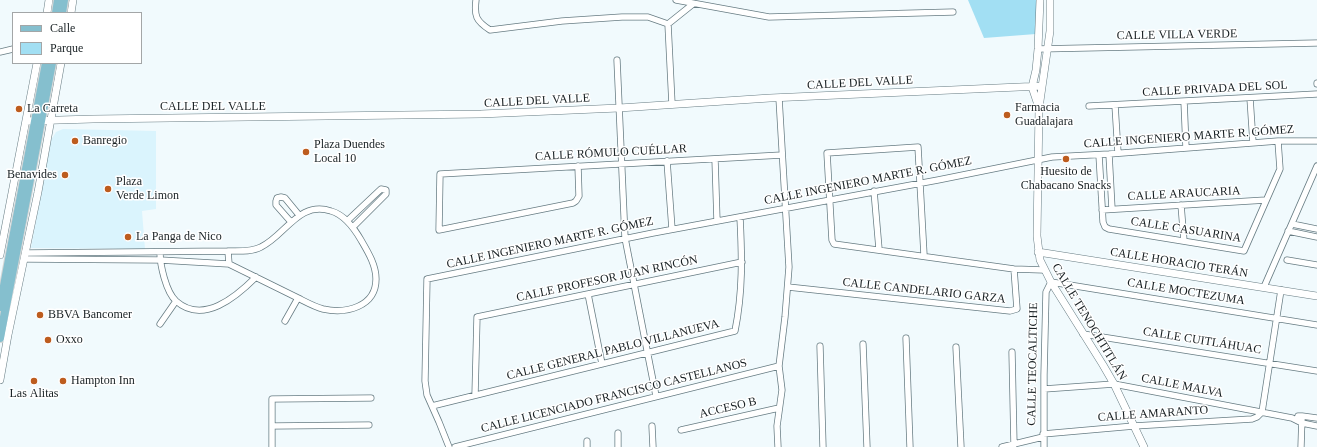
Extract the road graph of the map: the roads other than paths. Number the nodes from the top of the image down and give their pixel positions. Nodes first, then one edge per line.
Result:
1 (49, 0) edge
2 (58, 0) edge
3 (64, 0) edge
4 (73, 0) edge
5 (476, 0) edge
6 (676, 0) edge
7 (1040, 0) edge
8 (1050, 0) edge
9 (693, 4) junction
10 (47, 12) edge
11 (56, 12) edge
12 (62, 12) edge
13 (70, 12) edge
14 (953, 12) dead end
15 (668, 24) junction
16 (1317, 43) edge
17 (12, 49) edge
18 (1038, 49) junction
19 (1048, 49) junction
20 (0, 52) edge
21 (617, 60) dead end
22 (37, 64) edge
23 (46, 64) edge
24 (52, 64) edge
25 (61, 64) edge
26 (1042, 86) junction
27 (1032, 87) junction
28 (1317, 94) edge
29 (779, 98) junction
30 (1250, 98) junction
31 (1184, 101) junction
32 (672, 104) junction
33 (1115, 105) junction
34 (1089, 106) dead end
35 (619, 108) junction
36 (1039, 108) junction
37 (50, 120) junction
38 (34, 121) junction
39 (1278, 141) junction
40 (1317, 141) edge
41 (1253, 143) junction
42 (1186, 148) junction
43 (1118, 153) junction
44 (1109, 154) junction
45 (782, 155) junction
46 (1098, 155) junction
47 (714, 159) junction
48 (1038, 160) junction
49 (667, 161) junction
50 (622, 164) junction
51 (578, 166) junction
52 (1317, 166) edge
53 (1316, 174) edge
54 (920, 183) junction
55 (874, 191) junction
56 (829, 200) junction
57 (1266, 200) junction
58 (1181, 205) junction
59 (364, 206) junction
60 (786, 208) junction
61 (1112, 209) junction
62 (1102, 210) junction
63 (369, 211) junction
64 (300, 215) junction
65 (740, 217) junction
66 (347, 221) junction
67 (717, 221) junction
68 (291, 222) junction
69 (1292, 224) junction
70 (353, 227) junction
71 (672, 229) junction
72 (1317, 229) edge
73 (1288, 231) junction
74 (1317, 237) edge
75 (625, 238) junction
76 (1184, 241) junction
77 (879, 249) junction
78 (160, 252) junction
79 (228, 252) junction
80 (1038, 252) junction
81 (0, 255) edge
82 (26, 256) junction
83 (924, 256) junction
84 (160, 260) junction
85 (1287, 260) dead end
86 (742, 262) junction
87 (229, 264) junction
88 (1317, 265) edge
89 (1014, 269) junction
90 (1044, 270) junction
91 (256, 277) junction
92 (1050, 282) junction
93 (634, 284) junction
94 (788, 287) junction
95 (1264, 288) junction
96 (1281, 290) junction
97 (8, 294) junction
98 (588, 294) junction
99 (17, 296) junction
100 (1317, 296) edge
101 (298, 298) junction
102 (176, 301) junction
103 (0, 307) edge
104 (1277, 318) junction
105 (285, 321) dead end
106 (160, 324) dead end
107 (1317, 325) edge
108 (1083, 334) junction
109 (2, 336) edge
110 (906, 338) dead end
111 (863, 344) dead end
112 (820, 346) dead end
113 (3, 347) edge
114 (956, 347) dead end
115 (648, 352) junction
116 (1012, 352) dead end
117 (1270, 363) junction
118 (602, 364) junction
119 (779, 366) junction
120 (1317, 371) edge
121 (0, 380) edge
122 (1114, 384) junction
123 (1044, 389) junction
124 (475, 395) junction
125 (656, 396) junction
126 (371, 398) dead end
127 (432, 406) junction
128 (779, 408) junction
129 (1262, 412) junction
130 (1302, 416) junction
131 (1292, 418) junction
132 (1317, 418) edge
133 (1302, 423) junction
134 (369, 425) dead end
135 (272, 426) junction
136 (652, 426) dead end
137 (1134, 426) junction
138 (1317, 426) edge
139 (681, 430) dead end
140 (618, 433) dead end
141 (1043, 436) junction
142 (1014, 445) junction
143 (272, 447) edge
144 (449, 447) edge
145 (456, 447) edge
146 (618, 447) edge
147 (653, 447) edge
148 (778, 447) edge
149 (823, 447) edge
150 (867, 447) edge
151 (910, 447) edge
152 (961, 447) edge
153 (1002, 447) edge
154 (1044, 447) edge
155 (1144, 447) edge
156 (1301, 447) edge

1 - 10 street
2 - 11 main road
3 - 12 main road
4 - 13 street
5 - 15 street
6 - 9 street
7 - 18 street
8 - 19 street, CALLE TENOCHTITLÁN
9 - 14 street
9 - 15 street
15 - 32 street
16 - 19 street, CALLE VILLA VERDE
17 - 20 street
18 - 19 street, CALLE VILLA VERDE
18 - 27 street
19 - 26 street, CALLE TENOCHTITLÁN
21 - 35 street
22 - 38 street
23 - 38 main road
24 - 38 main road
25 - 37 street
26 - 27 street, CALLE DEL VALLE
26 - 36 street, CALLE TENOCHTITLÁN
27 - 29 street, CALLE DEL VALLE
27 - 36 street, CALLE TENOCHTITLÁN
28 - 30 street, CALLE PRIVADA DEL SOL
29 - 32 street, CALLE DEL VALLE
29 - 45 street
30 - 31 street, CALLE PRIVADA DEL SOL
30 - 41 street
31 - 33 street, CALLE PRIVADA DEL SOL
31 - 42 street
32 - 35 street, CALLE DEL VALLE
33 - 34 street, CALLE PRIVADA DEL SOL
33 - 43 street
35 - 37 street, CALLE DEL VALLE
35 - 50 street
36 - 48 street, CALLE TENOCHTITLÁN
37 - 38 street, CALLE DEL VALLE
37 - 82 street
38 - 81 street
38 - 97 main road
38 - 103 main road
39 - 40 street, CALLE INGENIERO MARTE R. GÓMEZ
39 - 41 street, CALLE INGENIERO MARTE R. GÓMEZ
39 - 57 street, CALLE CASUARINA
41 - 42 street, CALLE INGENIERO MARTE R. GÓMEZ
42 - 43 street, CALLE INGENIERO MARTE R. GÓMEZ
43 - 44 street, CALLE INGENIERO MARTE R. GÓMEZ
44 - 46 street, CALLE INGENIERO MARTE R. GÓMEZ
44 - 61 street
45 - 47 street, CALLE RÓMULO CUÉLLAR
45 - 60 street
46 - 48 street, CALLE INGENIERO MARTE R. GÓMEZ
46 - 62 street, CALLE CASUARINA
47 - 49 street, CALLE RÓMULO CUÉLLAR
47 - 67 street
48 - 54 street, CALLE INGENIERO MARTE R. GÓMEZ
48 - 80 street, CALLE TENOCHTITLÁN
49 - 50 street, CALLE RÓMULO CUÉLLAR
49 - 71 street
50 - 51 street, CALLE RÓMULO CUÉLLAR
50 - 75 street
51 - 51 street, CALLE RÓMULO CUÉLLAR
52 - 53 street
53 - 69 street
54 - 55 street, CALLE INGENIERO MARTE R. GÓMEZ
54 - 56 street
54 - 83 street
55 - 56 street, CALLE INGENIERO MARTE R. GÓMEZ
55 - 77 street
56 - 60 street, CALLE INGENIERO MARTE R. GÓMEZ
56 - 77 street
57 - 58 street, CALLE ARAUCARIA
57 - 76 street, CALLE CASUARINA
58 - 61 street, CALLE ARAUCARIA
58 - 76 street
59 - 63 street
59 - 63 street
59 - 66 street
60 - 65 street, CALLE INGENIERO MARTE R. GÓMEZ
60 - 94 street
61 - 62 street, CALLE ARAUCARIA
62 - 76 street, CALLE CASUARINA
63 - 70 street
64 - 66 street
64 - 68 street
64 - 68 street
65 - 67 street, CALLE INGENIERO MARTE R. GÓMEZ
65 - 86 street, CALLE GENERAL PABLO VILLANUEVA
66 - 70 street
67 - 71 street, CALLE INGENIERO MARTE R. GÓMEZ
68 - 79 street
69 - 72 street
69 - 73 street
70 - 101 street
71 - 75 street, CALLE INGENIERO MARTE R. GÓMEZ
73 - 74 street
73 - 95 street
75 - 93 street
75 - 127 street, CALLE INGENIERO MARTE R. GÓMEZ
77 - 83 street
78 - 79 street
78 - 82 street
78 - 84 street
79 - 87 street
80 - 90 street, CALLE TENOCHTITLÁN
80 - 95 street, CALLE HORACIO TERÁN
82 - 84 street
82 - 99 street
83 - 89 street
84 - 87 street
84 - 102 street
85 - 88 street
86 - 93 street, CALLE PROFESOR JUAN RINCÓN
86 - 115 street, CALLE GENERAL PABLO VILLANUEVA
87 - 91 street
89 - 90 street
89 - 94 street, CALLE CANDELARIO GARZA
90 - 92 street, CALLE TENOCHTITLÁN
91 - 101 street
91 - 102 street
92 - 104 street, CALLE MOCTEZUMA
92 - 108 street, CALLE TENOCHTITLÁN
92 - 123 street, CALLE TEOCALTICHE
93 - 98 street, CALLE PROFESOR JUAN RINCÓN
93 - 115 street
94 - 119 street
95 - 96 street, CALLE HORACIO TERÁN
96 - 100 street, CALLE HORACIO TERÁN
96 - 104 street
97 - 99 street
97 - 109 main road
98 - 118 street
98 - 124 street, CALLE PROFESOR JUAN RINCÓN
99 - 109 street
101 - 105 street
102 - 106 street
104 - 107 street, CALLE MOCTEZUMA
104 - 117 street
108 - 117 street, CALLE CUITLÁHUAC
108 - 122 street, CALLE TENOCHTITLÁN
109 - 113 street
110 - 151 street
111 - 150 street
112 - 149 street
113 - 121 street
114 - 152 street
115 - 118 street, CALLE GENERAL PABLO VILLANUEVA
115 - 125 street
116 - 142 street
117 - 120 street, CALLE CUITLÁHUAC
117 - 129 street
118 - 124 street, CALLE GENERAL PABLO VILLANUEVA
119 - 125 street, CALLE LICENCIADO FRANCISCO CASTELLANOS
119 - 128 street
122 - 123 street, CALLE MALVA
122 - 129 street, CALLE MALVA
122 - 137 street, CALLE TENOCHTITLÁN
123 - 141 street, CALLE TEOCALTICHE
124 - 127 street, CALLE GENERAL PABLO VILLANUEVA
125 - 145 street, CALLE LICENCIADO FRANCISCO CASTELLANOS
126 - 135 street
127 - 144 street
128 - 139 street, ACCESO B
128 - 148 street
129 - 131 street, CALLE MALVA
129 - 137 street, CALLE AMARANTO
130 - 131 street, CALLE MALVA
130 - 132 street, CALLE MALVA
130 - 133 street
131 - 133 street, CALLE MALVA
133 - 138 street, CALLE MALVA
133 - 156 street
134 - 135 street
135 - 143 street
136 - 147 street
137 - 141 street, CALLE AMARANTO
137 - 155 street, CALLE TENOCHTITLÁN
140 - 146 street
141 - 142 street, CALLE AMARANTO
141 - 154 street, CALLE TEOCALTICHE
142 - 153 street, CALLE AMARANTO

